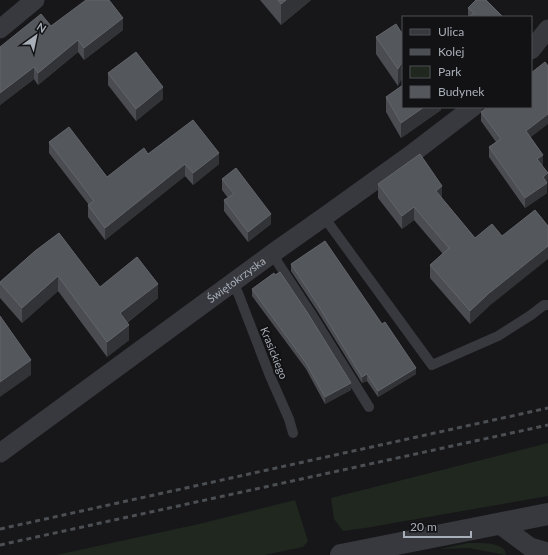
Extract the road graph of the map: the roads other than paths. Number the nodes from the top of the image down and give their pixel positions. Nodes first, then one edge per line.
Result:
1 (34, 0) edge
2 (0, 29) edge
3 (548, 29) edge
4 (532, 49) edge
5 (472, 108) edge
6 (324, 217) junction
7 (273, 253) junction
8 (232, 282) junction
9 (548, 306) edge
10 (369, 407) dead end
11 (293, 433) dead end
12 (0, 453) edge
13 (548, 514) edge
14 (499, 524) junction
15 (548, 552) edge
16 (341, 555) edge

1 - 2 street
3 - 4 street
5 - 6 street, Świętokrzyska
6 - 7 street, Świętokrzyska
6 - 9 lane
7 - 8 street, Świętokrzyska
7 - 10 lane
8 - 11 lane, Krasickiego
8 - 12 street, Świętokrzyska
13 - 14 street
14 - 15 street
14 - 16 street

